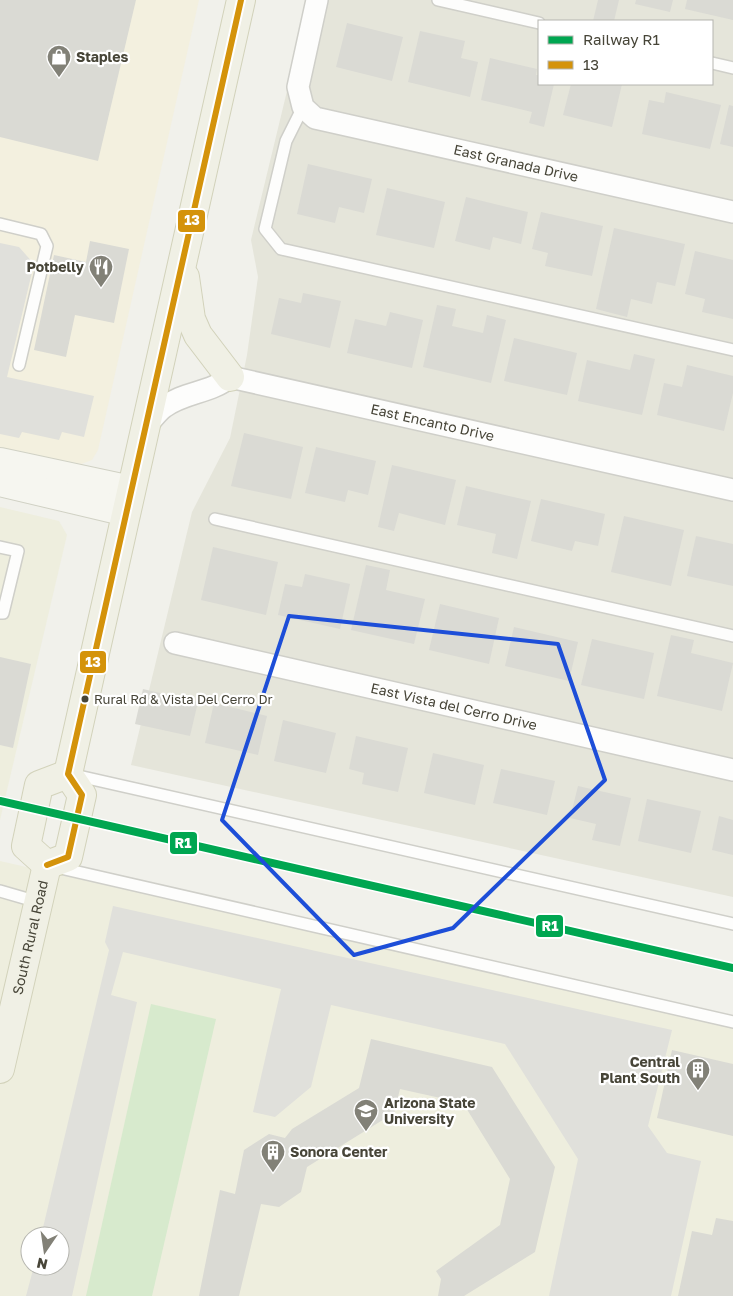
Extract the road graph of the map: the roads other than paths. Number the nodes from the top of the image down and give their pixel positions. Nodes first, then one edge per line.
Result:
1 (241, 0) edge
2 (318, 0) edge
3 (438, 0) edge
4 (538, 23) edge
5 (713, 63) edge
6 (733, 68) edge
7 (303, 107) junction
8 (733, 212) edge
9 (0, 224) edge
10 (182, 260) junction
11 (733, 350) edge
12 (19, 365) dead end
13 (230, 377) junction
14 (145, 427) junction
15 (0, 462) edge
16 (0, 482) edge
17 (733, 490) edge
18 (128, 501) junction
19 (215, 519) dead end
20 (0, 547) edge
21 (0, 612) edge
22 (733, 636) edge
23 (175, 643) dead end
24 (733, 770) edge
25 (68, 774) junction
26 (47, 865) junction
27 (0, 891) edge
28 (38, 902) junction
29 (733, 924) edge
30 (733, 1022) edge
31 (0, 1069) edge

1 - 10 main road
2 - 7 street
3 - 4 lane
5 - 6 lane
7 - 8 street, East Granada Drive
7 - 11 lane
9 - 12 lane
10 - 13 main road
10 - 14 main road
13 - 14 street
13 - 17 street, East Encanto Drive
14 - 18 main road
15 - 18 street
16 - 18 street
18 - 25 main road
19 - 22 lane
20 - 21 lane
23 - 24 street, East Vista del Cerro Drive
25 - 26 main road, South Rural Road
25 - 26 main road, South Rural Road
25 - 29 lane
26 - 28 main road, South Rural Road
26 - 30 lane
27 - 28 lane
28 - 31 main road, South Rural Road

